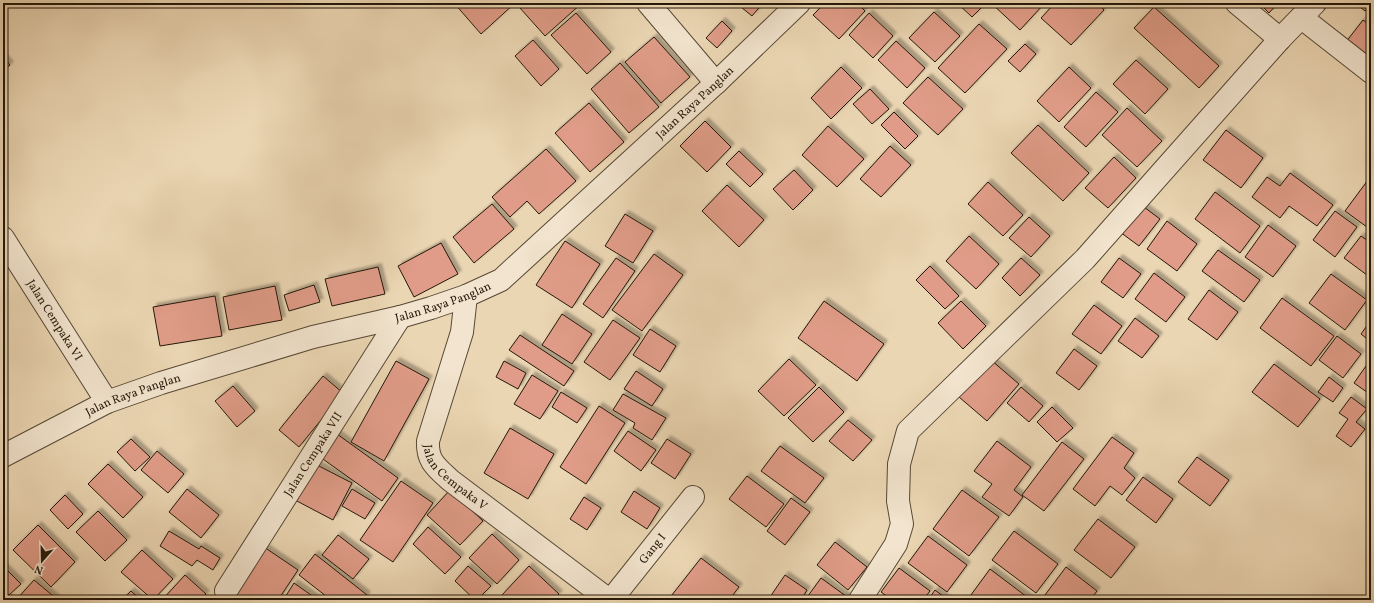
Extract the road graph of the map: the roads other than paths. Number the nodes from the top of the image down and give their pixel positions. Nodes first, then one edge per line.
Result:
1 (648, 3) edge
2 (799, 3) edge
3 (1237, 3) edge
4 (1308, 10) edge
5 (1280, 39) junction
6 (1371, 72) edge
7 (716, 83) junction
8 (3, 238) edge
9 (466, 296) junction
10 (400, 317) junction
11 (107, 402) junction
12 (3, 456) edge
13 (693, 497) dead end
14 (226, 591) dead end
15 (610, 600) edge
16 (860, 600) edge

1 - 7 street
2 - 7 street, Jalan Raya Panglan
3 - 5 street
4 - 5 street
4 - 6 street
5 - 16 street
7 - 9 street, Jalan Raya Panglan
8 - 11 street, Jalan Cempaka VI
9 - 10 street, Jalan Raya Panglan
9 - 15 street, Jalan Cempaka V
10 - 11 street, Jalan Raya Panglan
10 - 14 street, Jalan Cempaka VII
11 - 12 street, Jalan Raya Panglan
13 - 15 street, Gang I

